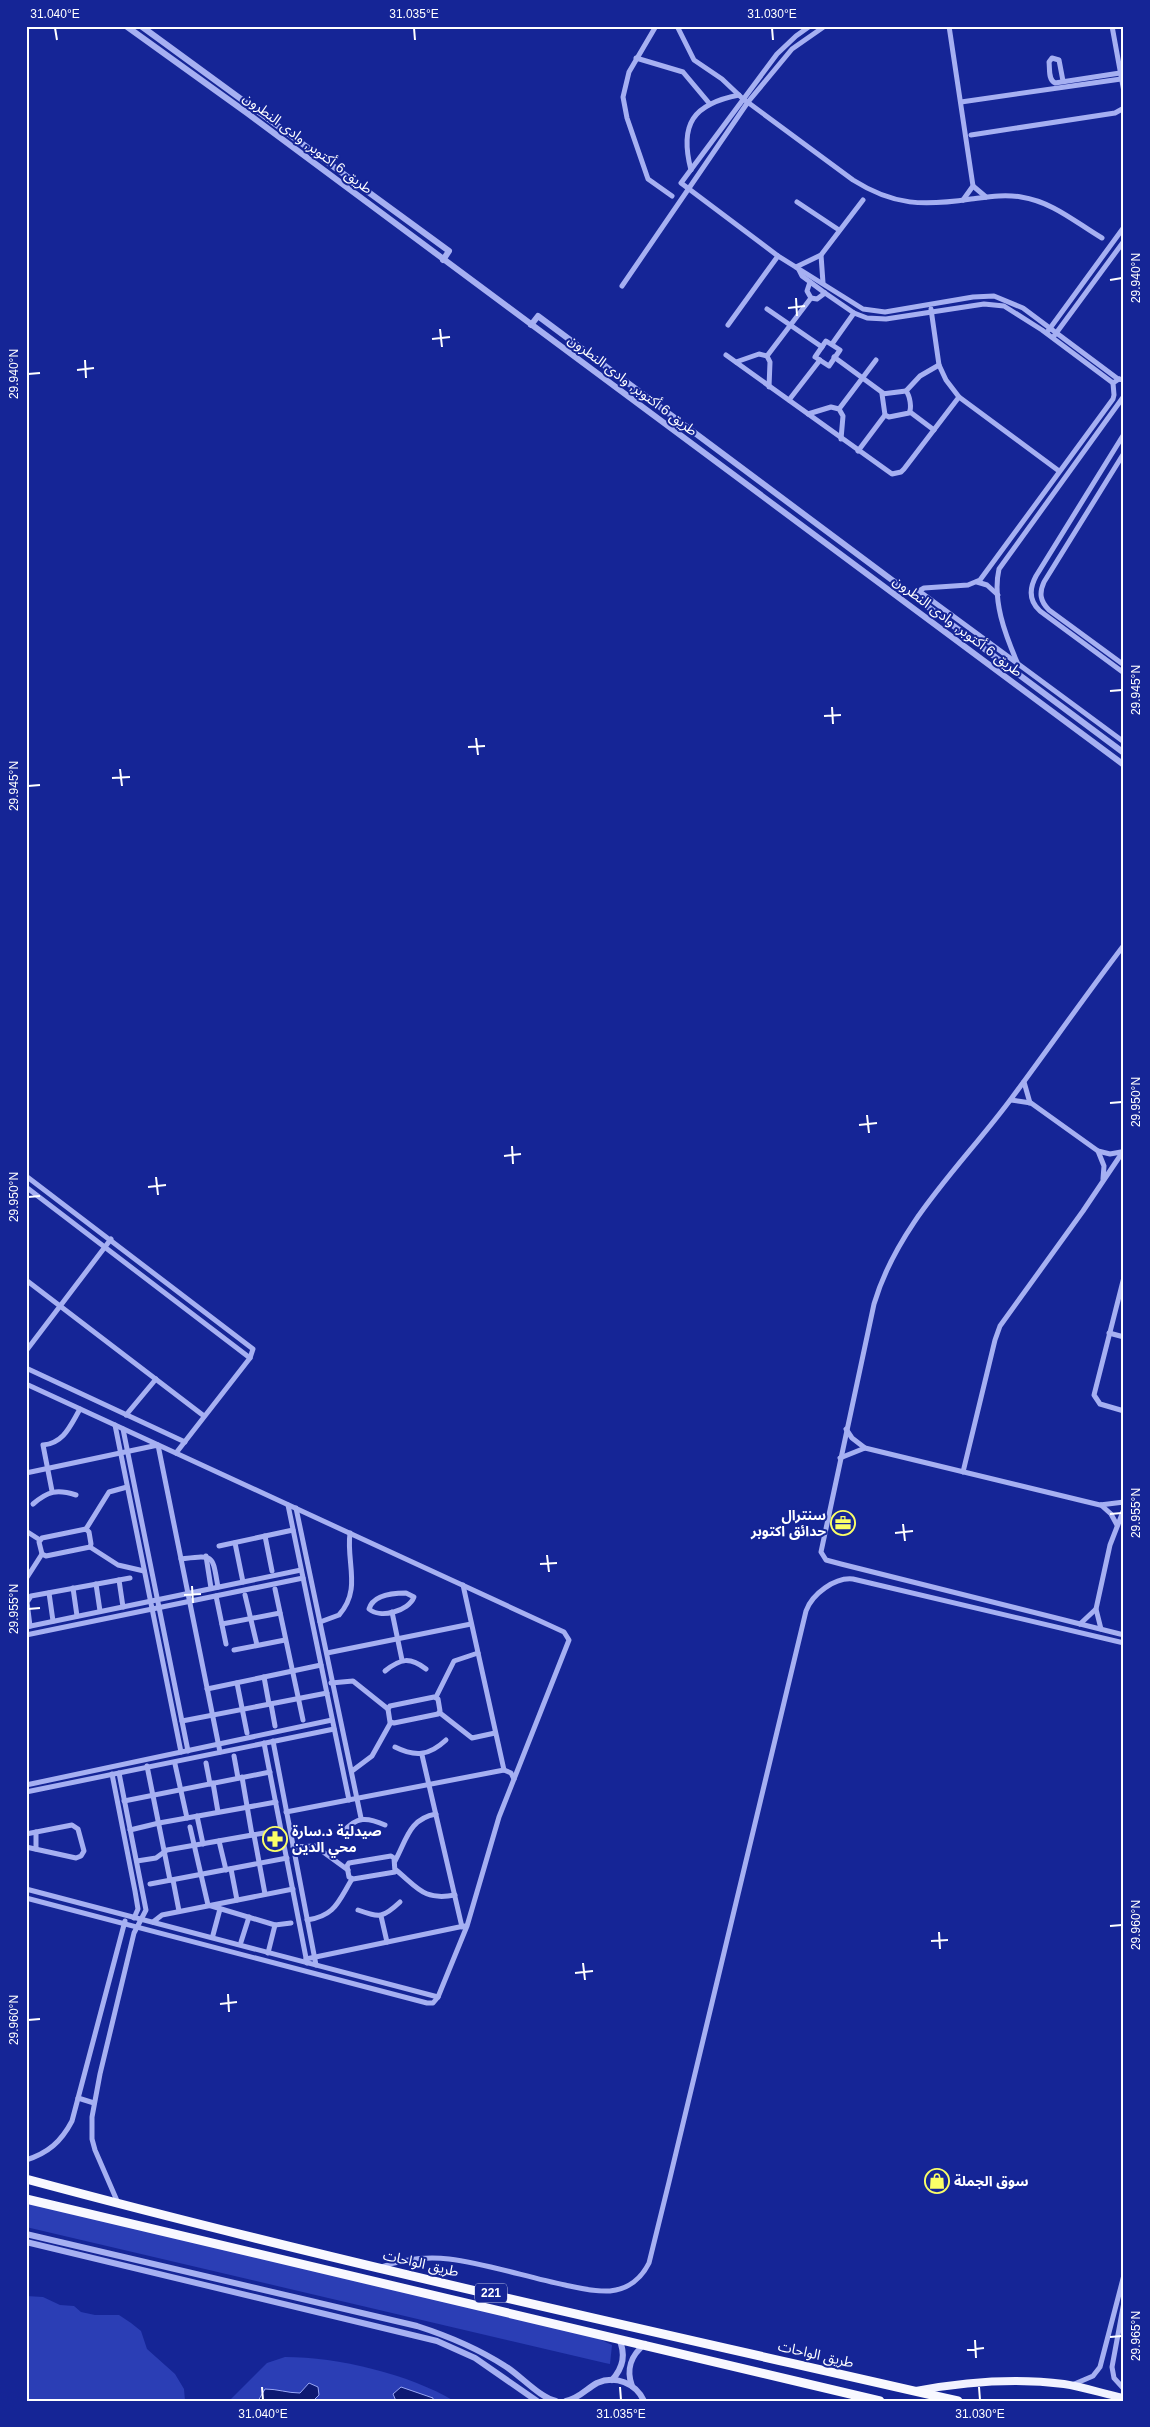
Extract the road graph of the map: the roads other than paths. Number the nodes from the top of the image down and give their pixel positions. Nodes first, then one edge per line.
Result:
1 (126, 26) edge
2 (141, 26) edge
3 (656, 26) edge
4 (677, 26) edge
5 (810, 26) edge
6 (825, 26) edge
7 (949, 26) edge
8 (1112, 26) edge
9 (636, 58) junction
10 (1120, 76) junction
11 (1063, 82) junction
12 (1124, 92) edge
13 (741, 97) junction
14 (748, 102) junction
15 (961, 102) junction
16 (709, 103) junction
17 (1124, 108) edge
18 (971, 135) dead end
19 (691, 170) junction
20 (973, 186) junction
21 (688, 188) junction
22 (672, 196) dead end
23 (986, 197) junction
24 (863, 200) dead end
25 (963, 200) junction
26 (797, 202) dead end
27 (1124, 227) edge
28 (839, 230) junction
29 (1102, 238) dead end
30 (1124, 241) edge
31 (1107, 249) junction
32 (1114, 254) junction
33 (821, 255) junction
34 (778, 256) junction
35 (443, 260) junction
36 (797, 269) junction
37 (810, 282) junction
38 (823, 283) junction
39 (622, 286) dead end
40 (825, 293) junction
41 (811, 298) junction
42 (930, 304) junction
43 (767, 309) dead end
44 (931, 311) junction
45 (854, 313) junction
46 (790, 324) junction
47 (531, 326) junction
48 (728, 326) dead end
49 (1048, 331) junction
50 (1054, 336) junction
51 (832, 344) junction
52 (822, 347) junction
53 (726, 355) dead end
54 (767, 356) junction
55 (834, 357) junction
56 (820, 360) junction
57 (876, 360) dead end
58 (736, 362) junction
59 (939, 365) junction
60 (1104, 373) junction
61 (862, 378) junction
62 (1122, 379) edge
63 (1113, 383) junction
64 (769, 387) junction
65 (906, 391) junction
66 (883, 393) junction
67 (1124, 396) edge
68 (959, 397) junction
69 (789, 400) junction
70 (839, 408) junction
71 (910, 412) junction
72 (808, 414) junction
73 (885, 415) junction
74 (934, 430) junction
75 (1090, 430) junction
76 (1096, 434) junction
77 (1124, 434) edge
78 (841, 439) junction
79 (858, 451) junction
80 (1124, 453) edge
81 (1059, 471) junction
82 (1027, 514) junction
83 (1034, 519) junction
84 (1021, 523) junction
85 (1028, 528) junction
86 (1006, 544) junction
87 (1012, 549) junction
88 (997, 557) junction
89 (1003, 561) junction
90 (976, 582) junction
91 (998, 595) junction
92 (1017, 664) junction
93 (1124, 665) edge
94 (1124, 673) edge
95 (1124, 742) edge
96 (1124, 753) edge
97 (1124, 765) edge
98 (1124, 945) edge
99 (1024, 1082) junction
100 (1011, 1100) junction
101 (1030, 1103) junction
102 (1098, 1151) junction
103 (1123, 1151) edge
104 (26, 1176) edge
105 (1103, 1181) junction
106 (26, 1187) edge
107 (111, 1239) junction
108 (106, 1246) junction
109 (1124, 1276) edge
110 (26, 1280) edge
111 (60, 1306) junction
112 (1109, 1333) junction
113 (1124, 1337) edge
114 (26, 1351) edge
115 (250, 1358) junction
116 (26, 1368) edge
117 (156, 1379) junction
118 (26, 1384) edge
119 (80, 1409) junction
120 (1124, 1410) edge
121 (126, 1415) junction
122 (204, 1416) junction
123 (115, 1425) junction
124 (123, 1429) junction
125 (846, 1429) junction
126 (185, 1442) junction
127 (158, 1445) junction
128 (865, 1448) junction
129 (127, 1452) junction
130 (120, 1453) junction
131 (176, 1453) junction
132 (840, 1458) junction
133 (48, 1469) junction
134 (963, 1472) junction
135 (26, 1473) edge
136 (127, 1487) junction
137 (52, 1491) junction
138 (76, 1495) dead end
139 (1124, 1502) edge
140 (33, 1504) dead end
141 (288, 1505) junction
142 (1100, 1505) junction
143 (296, 1508) junction
144 (1124, 1509) edge
145 (141, 1519) junction
146 (134, 1520) junction
147 (1117, 1525) junction
148 (26, 1530) edge
149 (86, 1530) junction
150 (293, 1530) junction
151 (350, 1533) junction
152 (265, 1536) junction
153 (40, 1540) junction
154 (235, 1543) junction
155 (219, 1546) dead end
156 (90, 1547) junction
157 (42, 1554) junction
158 (206, 1556) junction
159 (181, 1559) junction
160 (144, 1570) junction
161 (302, 1570) junction
162 (272, 1571) dead end
163 (130, 1578) dead end
164 (303, 1578) junction
165 (26, 1579) edge
166 (119, 1580) junction
167 (243, 1582) junction
168 (96, 1584) junction
169 (463, 1585) junction
170 (218, 1587) junction
171 (73, 1588) junction
172 (211, 1588) junction
173 (275, 1589) dead end
174 (49, 1593) junction
175 (188, 1593) junction
176 (246, 1595) dead end
177 (216, 1596) junction
178 (315, 1597) junction
179 (307, 1599) junction
180 (157, 1600) junction
181 (150, 1601) junction
182 (190, 1602) junction
183 (123, 1607) junction
184 (159, 1608) junction
185 (152, 1609) junction
186 (1096, 1610) junction
187 (100, 1612) junction
188 (280, 1612) junction
189 (392, 1612) junction
190 (78, 1616) junction
191 (251, 1618) junction
192 (65, 1619) junction
193 (53, 1621) junction
194 (320, 1622) junction
195 (222, 1624) junction
196 (471, 1624) junction
197 (1080, 1624) junction
198 (28, 1626) edge
199 (67, 1627) junction
200 (1101, 1629) junction
201 (26, 1635) edge
202 (1124, 1635) edge
203 (398, 1639) junction
204 (286, 1640) junction
205 (1124, 1643) edge
206 (226, 1644) dead end
207 (257, 1645) junction
208 (234, 1650) dead end
209 (327, 1653) junction
210 (478, 1653) junction
211 (402, 1660) junction
212 (321, 1665) junction
213 (426, 1669) dead end
214 (292, 1671) junction
215 (385, 1671) dead end
216 (264, 1677) junction
217 (333, 1682) junction
218 (237, 1683) junction
219 (325, 1684) junction
220 (207, 1689) junction
221 (327, 1693) junction
222 (436, 1697) junction
223 (298, 1699) junction
224 (270, 1704) junction
225 (388, 1709) junction
226 (243, 1710) junction
227 (440, 1713) junction
228 (213, 1716) junction
229 (303, 1720) dead end
230 (332, 1720) junction
231 (182, 1721) junction
232 (391, 1722) junction
233 (307, 1725) junction
234 (275, 1726) dead end
235 (334, 1729) junction
236 (247, 1733) dead end
237 (495, 1733) junction
238 (308, 1734) junction
239 (446, 1740) dead end
240 (273, 1741) junction
241 (264, 1743) junction
242 (218, 1744) junction
243 (395, 1747) dead end
244 (188, 1750) junction
245 (181, 1752) junction
246 (220, 1752) junction
247 (422, 1755) junction
248 (234, 1756) dead end
249 (146, 1760) junction
250 (206, 1763) dead end
251 (175, 1764) dead end
252 (148, 1767) junction
253 (504, 1770) junction
254 (352, 1771) junction
255 (270, 1772) junction
256 (119, 1773) junction
257 (112, 1774) junction
258 (240, 1778) junction
259 (514, 1779) junction
260 (46, 1781) junction
261 (212, 1784) junction
262 (26, 1785) edge
263 (429, 1785) junction
264 (47, 1787) junction
265 (180, 1790) junction
266 (26, 1792) edge
267 (153, 1796) junction
268 (358, 1798) junction
269 (349, 1800) junction
270 (124, 1801) junction
271 (276, 1802) junction
272 (247, 1807) junction
273 (218, 1812) junction
274 (286, 1812) junction
275 (436, 1814) junction
276 (198, 1816) junction
277 (186, 1818) junction
278 (361, 1818) junction
279 (159, 1823) junction
280 (385, 1825) dead end
281 (190, 1827) dead end
282 (130, 1830) junction
283 (281, 1830) junction
284 (36, 1832) junction
285 (343, 1832) dead end
286 (26, 1834) edge
287 (253, 1835) junction
288 (219, 1841) junction
289 (203, 1844) junction
290 (194, 1845) junction
291 (26, 1847) edge
292 (293, 1847) junction
293 (36, 1850) junction
294 (165, 1852) junction
295 (287, 1858) junction
296 (137, 1861) junction
297 (395, 1862) junction
298 (259, 1863) junction
299 (228, 1869) junction
300 (348, 1870) junction
301 (396, 1870) junction
302 (201, 1874) junction
303 (172, 1880) junction
304 (352, 1880) junction
305 (150, 1884) dead end
306 (142, 1886) junction
307 (135, 1887) junction
308 (292, 1888) junction
309 (26, 1889) edge
310 (41, 1893) junction
311 (265, 1894) junction
312 (455, 1895) junction
313 (26, 1898) edge
314 (237, 1900) junction
315 (303, 1900) junction
316 (38, 1901) junction
317 (295, 1901) junction
318 (400, 1902) dead end
319 (208, 1905) junction
320 (220, 1909) junction
321 (358, 1910) dead end
322 (180, 1911) junction
323 (381, 1916) junction
324 (132, 1917) junction
325 (248, 1917) junction
326 (142, 1920) junction
327 (307, 1920) junction
328 (153, 1922) junction
329 (291, 1922) dead end
330 (123, 1924) junction
331 (275, 1925) junction
332 (465, 1926) junction
333 (137, 1927) junction
334 (213, 1935) dead end
335 (120, 1938) junction
336 (132, 1941) junction
337 (223, 1941) junction
338 (241, 1942) dead end
339 (387, 1942) junction
340 (221, 1949) junction
341 (268, 1953) junction
342 (314, 1958) junction
343 (307, 1961) junction
344 (316, 1965) junction
345 (438, 1997) junction
346 (78, 2098) junction
347 (94, 2103) junction
348 (26, 2160) edge
349 (26, 2179) edge
350 (26, 2199) edge
351 (118, 2204) junction
352 (26, 2234) edge
353 (26, 2242) edge
354 (82, 2248) junction
355 (80, 2255) junction
356 (381, 2268) junction
357 (1124, 2276) edge
358 (297, 2298) junction
359 (1124, 2302) edge
360 (295, 2306) junction
361 (1110, 2332) junction
362 (1118, 2333) junction
363 (619, 2338) junction
364 (645, 2344) junction
365 (612, 2380) junction
366 (1071, 2385) junction
367 (632, 2386) junction
368 (1124, 2389) edge
369 (587, 2391) junction
370 (914, 2391) junction
371 (1124, 2398) edge
372 (537, 2401) edge
373 (556, 2401) edge
374 (566, 2401) edge
375 (582, 2401) edge
376 (644, 2401) edge
377 (880, 2401) edge
378 (958, 2401) edge

1 - 35 street, طريق 6 أكتوبر, وادى النطرون
2 - 35 street, طريق 6 أكتوبر, وادى النطرون
3 - 9 street
4 - 13 street
5 - 13 street
6 - 14 street
7 - 15 street
8 - 10 street
9 - 16 street
9 - 22 street
10 - 11 street
10 - 12 street
10 - 15 street
11 - 11 street
13 - 14 street
13 - 16 street
13 - 19 street
14 - 21 street
14 - 25 street
15 - 20 street
16 - 19 street
17 - 18 street
19 - 21 street
20 - 23 street
20 - 25 street
21 - 34 street
21 - 39 street
23 - 25 street
23 - 29 street
24 - 28 street
26 - 28 street
27 - 31 street
28 - 33 street
30 - 32 street
31 - 32 street
31 - 49 street
32 - 50 street
33 - 36 street
33 - 38 street
34 - 36 street
34 - 48 street
35 - 47 street, طريق 6 أكتوبر, وادى النطرون
36 - 37 street
36 - 38 street
37 - 40 street
37 - 41 street
38 - 42 street
40 - 41 street
40 - 45 street
41 - 46 street
42 - 44 street
42 - 49 street
43 - 46 street
44 - 45 street
44 - 49 street
44 - 59 street
45 - 51 street
46 - 52 street
46 - 54 street
47 - 96 street, طريق 6 أكتوبر, وادى النطرون
47 - 97 street, طريق 6 أكتوبر, وادى النطرون
49 - 50 street
50 - 60 street
51 - 52 street
51 - 55 street
52 - 56 street
53 - 58 street
54 - 58 street
54 - 64 street
55 - 56 street
55 - 61 street
56 - 69 street
57 - 61 street
58 - 64 street
59 - 65 street
59 - 68 street
60 - 62 street
60 - 63 street
61 - 66 street
61 - 70 street
62 - 63 street
63 - 75 street
64 - 69 street
65 - 66 street
65 - 71 street
66 - 73 street
67 - 76 street
68 - 74 street
68 - 81 street
69 - 72 street
70 - 72 street
70 - 78 street
71 - 73 street
71 - 74 street
72 - 78 street
73 - 79 street
74 - 79 street
75 - 76 street
75 - 81 street
76 - 83 street
77 - 94 street
78 - 79 street
80 - 93 street
81 - 82 street
82 - 83 street
82 - 84 street
83 - 85 street
84 - 85 street
84 - 86 street
85 - 87 street
86 - 87 street
86 - 88 street
87 - 89 street
88 - 89 street
88 - 90 street
89 - 91 street
90 - 91 street
90 - 92 street
91 - 92 street
92 - 95 street
98 - 99 street
99 - 100 street
99 - 101 street
100 - 101 street
100 - 125 street
101 - 102 street
102 - 103 street
102 - 105 street
103 - 105 street
104 - 107 street
105 - 134 street
106 - 108 street
107 - 108 street
107 - 115 street
108 - 111 street
108 - 115 street
109 - 112 street
110 - 111 street
111 - 114 street
111 - 117 street
112 - 113 street
112 - 120 street
115 - 122 street
116 - 121 street
117 - 121 street
117 - 122 street
118 - 119 street
119 - 123 street
119 - 133 street
121 - 126 street
122 - 126 street
123 - 124 street
123 - 130 street
124 - 127 street
124 - 129 street
125 - 128 street
125 - 132 street
126 - 131 street
127 - 129 street
127 - 131 street
127 - 159 street
128 - 132 street
128 - 134 street
129 - 130 street
129 - 145 street
130 - 133 street
130 - 136 street
131 - 141 street
132 - 197 street
133 - 135 street
133 - 137 street
134 - 142 street
136 - 146 street
136 - 149 street
137 - 138 street
137 - 140 street
139 - 142 street
141 - 143 street
141 - 150 street
142 - 147 street
143 - 151 street
143 - 178 street
144 - 147 street
145 - 146 street
145 - 180 street
146 - 160 street
147 - 186 street
148 - 153 street
149 - 153 street
149 - 156 street
150 - 152 street
150 - 161 street
151 - 169 street
151 - 194 street
152 - 154 street
152 - 162 street
153 - 157 street
154 - 155 street
154 - 167 street
156 - 157 street
156 - 160 street
157 - 165 street
158 - 159 street
158 - 170 street
158 - 172 street
159 - 175 street
160 - 181 street
161 - 164 street
161 - 167 street
163 - 166 street
164 - 177 street
164 - 179 street
166 - 168 street
166 - 183 street
167 - 170 street
168 - 171 street
168 - 187 street
169 - 196 street
169 - 259 street
170 - 172 street
171 - 174 street
171 - 190 street
172 - 175 street
173 - 188 street
174 - 193 street
174 - 198 street
175 - 180 street
175 - 182 street
176 - 191 street
177 - 182 street
177 - 195 street
178 - 179 street
178 - 194 street
179 - 212 street
180 - 181 street
180 - 184 street
181 - 183 street
181 - 185 street
182 - 184 street
182 - 220 street
183 - 187 street
184 - 185 street
184 - 231 street
185 - 199 street
185 - 245 street
186 - 197 street
186 - 200 street
187 - 190 street
188 - 191 street
188 - 204 street
189 - 189 street
189 - 203 street
190 - 192 street
191 - 195 street
191 - 207 street
192 - 193 street
192 - 199 street
193 - 198 street
194 - 209 street
195 - 206 street
196 - 203 street
196 - 210 street
197 - 200 street
199 - 201 street
200 - 202 street
203 - 209 street
203 - 211 street
204 - 207 street
204 - 214 street
205 - 356 street
207 - 208 street
209 - 217 street
210 - 222 street
210 - 237 street
211 - 213 street
211 - 215 street
212 - 214 street
212 - 219 street
214 - 216 street
214 - 223 street
216 - 218 street
216 - 224 street
217 - 219 street
217 - 225 street
217 - 254 street
218 - 220 street
218 - 226 street
219 - 221 street
220 - 228 street
221 - 223 street
221 - 230 street
222 - 225 street
222 - 227 street
223 - 224 street
223 - 229 street
224 - 226 street
224 - 234 street
225 - 232 street
226 - 228 street
226 - 236 street
227 - 232 street
227 - 237 street
228 - 231 street
228 - 242 street
230 - 233 street
230 - 235 street
231 - 244 street
232 - 254 street
233 - 238 street
233 - 242 street
235 - 238 street
235 - 269 street
237 - 253 street
238 - 240 street
239 - 247 street
240 - 241 street
240 - 274 street
241 - 246 street
241 - 255 street
242 - 244 street
242 - 246 street
243 - 247 street
244 - 245 street
245 - 249 street
246 - 252 street
247 - 263 street
248 - 258 street
249 - 252 street
249 - 260 street
250 - 261 street
251 - 265 street
252 - 256 street
252 - 267 street
253 - 259 street
253 - 263 street
254 - 268 street
255 - 258 street
255 - 271 street
256 - 257 street
256 - 270 street
257 - 264 street
257 - 307 street
258 - 261 street
258 - 272 street
259 - 332 street
260 - 262 street
260 - 264 street
261 - 265 street
261 - 273 street
263 - 268 street
263 - 275 street
264 - 266 street
265 - 267 street
265 - 277 street
267 - 270 street
267 - 279 street
268 - 269 street
268 - 278 street
269 - 274 street
270 - 282 street
271 - 272 street
271 - 283 street
272 - 273 street
272 - 287 street
273 - 276 street
274 - 292 street
275 - 297 street
275 - 312 street
276 - 277 street
276 - 289 street
277 - 279 street
278 - 280 street
278 - 285 street
279 - 282 street
279 - 294 street
281 - 290 street
282 - 296 street
283 - 287 street
283 - 295 street
284 - 286 street
284 - 293 street
284 - 293 street
287 - 288 street
287 - 298 street
288 - 289 street
288 - 299 street
289 - 290 street
290 - 294 street
290 - 302 street
291 - 293 street
292 - 300 street
292 - 315 street
294 - 296 street
294 - 303 street
295 - 298 street
295 - 308 street
296 - 306 street
297 - 300 street
297 - 301 street
298 - 299 street
298 - 311 street
299 - 302 street
299 - 314 street
300 - 304 street
301 - 304 street
301 - 312 street
302 - 303 street
302 - 319 street
303 - 305 street
303 - 322 street
304 - 327 street
306 - 307 street
306 - 326 street
307 - 324 street
308 - 311 street
308 - 317 street
309 - 310 street
310 - 316 street
310 - 324 street
311 - 314 street
312 - 332 street
313 - 316 street
314 - 319 street
315 - 317 street
315 - 327 street
316 - 330 street
317 - 343 street
318 - 323 street
319 - 320 street
319 - 322 street
320 - 325 street
320 - 334 street
321 - 323 street
322 - 328 street
323 - 339 street
324 - 326 street
324 - 330 street
325 - 331 street
325 - 338 street
326 - 328 street
326 - 333 street
327 - 342 street
328 - 337 street
329 - 331 street
330 - 333 street
330 - 335 street
331 - 341 street
332 - 339 street
332 - 345 street
333 - 336 street
333 - 340 street
335 - 336 street
335 - 346 street
336 - 347 street
337 - 340 street
337 - 341 street
339 - 342 street
340 - 345 street
341 - 343 street
342 - 343 street
342 - 344 street
343 - 344 street
344 - 345 street
346 - 347 street
346 - 348 street
347 - 351 street
349 - 351 highway, طريق الواحات / 221
350 - 363 highway, طريق الواحات / 221
351 - 356 highway, طريق الواحات / 221
352 - 354 street
353 - 355 street
354 - 355 street
354 - 358 street
355 - 360 street
356 - 370 highway, طريق الواحات / 221
357 - 361 street
358 - 360 street
358 - 373 street
359 - 362 street
360 - 372 street
361 - 362 street
361 - 366 street
362 - 368 street
363 - 364 highway, طريق الواحات / 221
363 - 365 street
364 - 367 street
364 - 377 highway, طريق الواحات / 221
365 - 367 street
365 - 369 street
366 - 370 main road
366 - 371 main road
367 - 376 street
369 - 374 street
369 - 375 street
370 - 378 highway, طريق الواحات / 221

